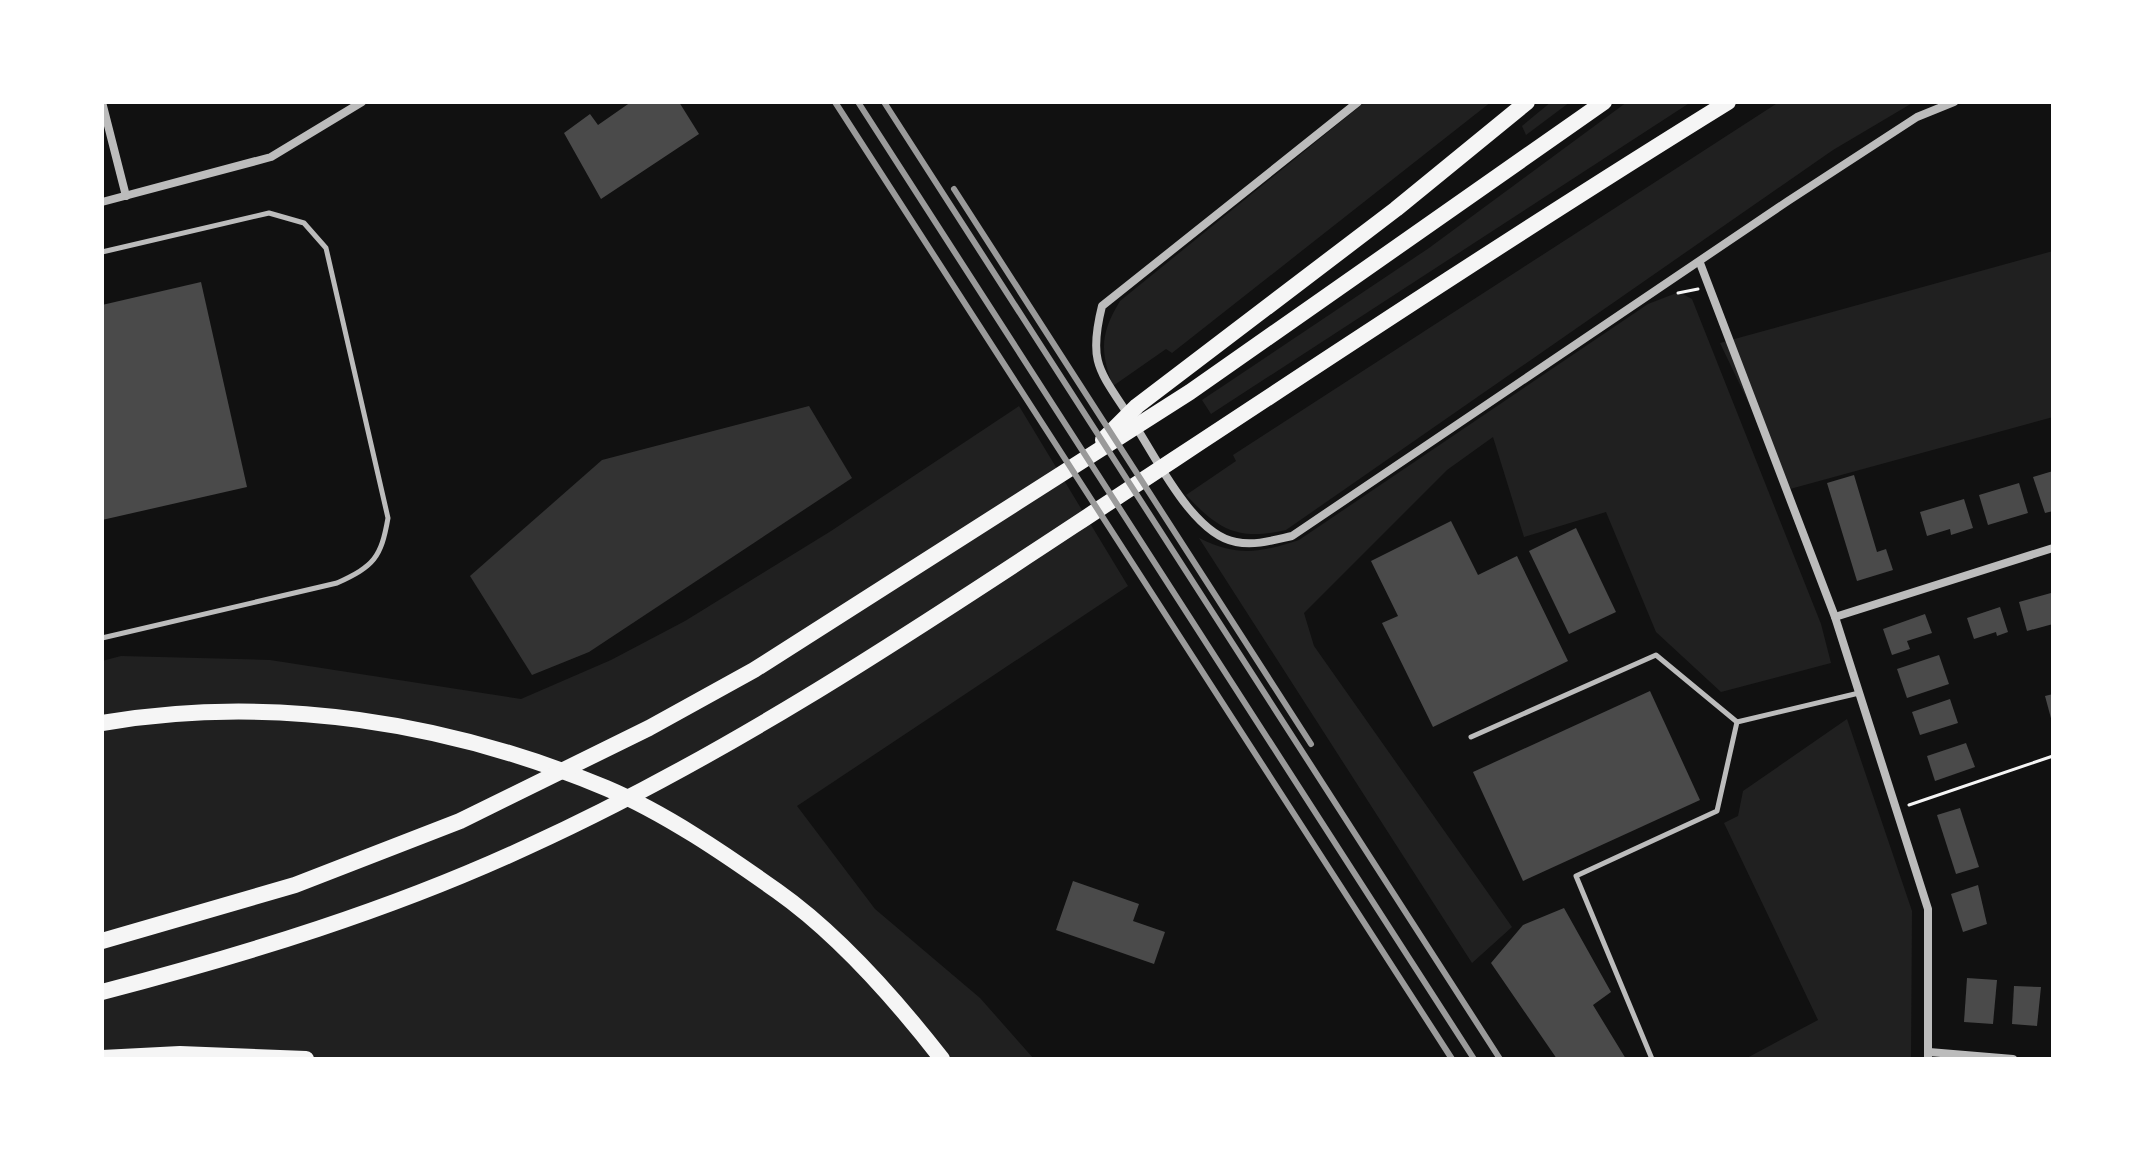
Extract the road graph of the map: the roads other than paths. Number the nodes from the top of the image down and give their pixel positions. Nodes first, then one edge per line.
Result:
1 (102, 102) edge
2 (362, 102) edge
3 (1358, 102) edge
4 (1527, 102) edge
5 (1604, 102) edge
6 (1728, 102) edge
7 (1954, 102) edge
8 (126, 196) junction
9 (102, 202) edge
10 (102, 252) edge
11 (1700, 263) junction
12 (1087, 454) junction
13 (2053, 548) edge
14 (1835, 617) junction
15 (102, 638) edge
16 (1859, 693) junction
17 (1737, 722) junction
18 (102, 723) edge
19 (1471, 737) dead end
20 (102, 941) edge
21 (102, 992) edge
22 (1928, 1055) edge
23 (102, 1058) edge
24 (306, 1059) edge
25 (942, 1059) edge
26 (1652, 1059) edge
27 (2013, 1059) edge

1 - 8 street
2 - 8 street
3 - 11 street
4 - 12 highway
5 - 12 highway
6 - 21 highway
7 - 11 street
8 - 9 street
10 - 15 lane
11 - 14 street
12 - 20 highway
13 - 14 street
14 - 16 street
16 - 17 lane
16 - 22 street
17 - 19 lane
17 - 26 lane
18 - 25 highway
22 - 27 street
23 - 24 highway

